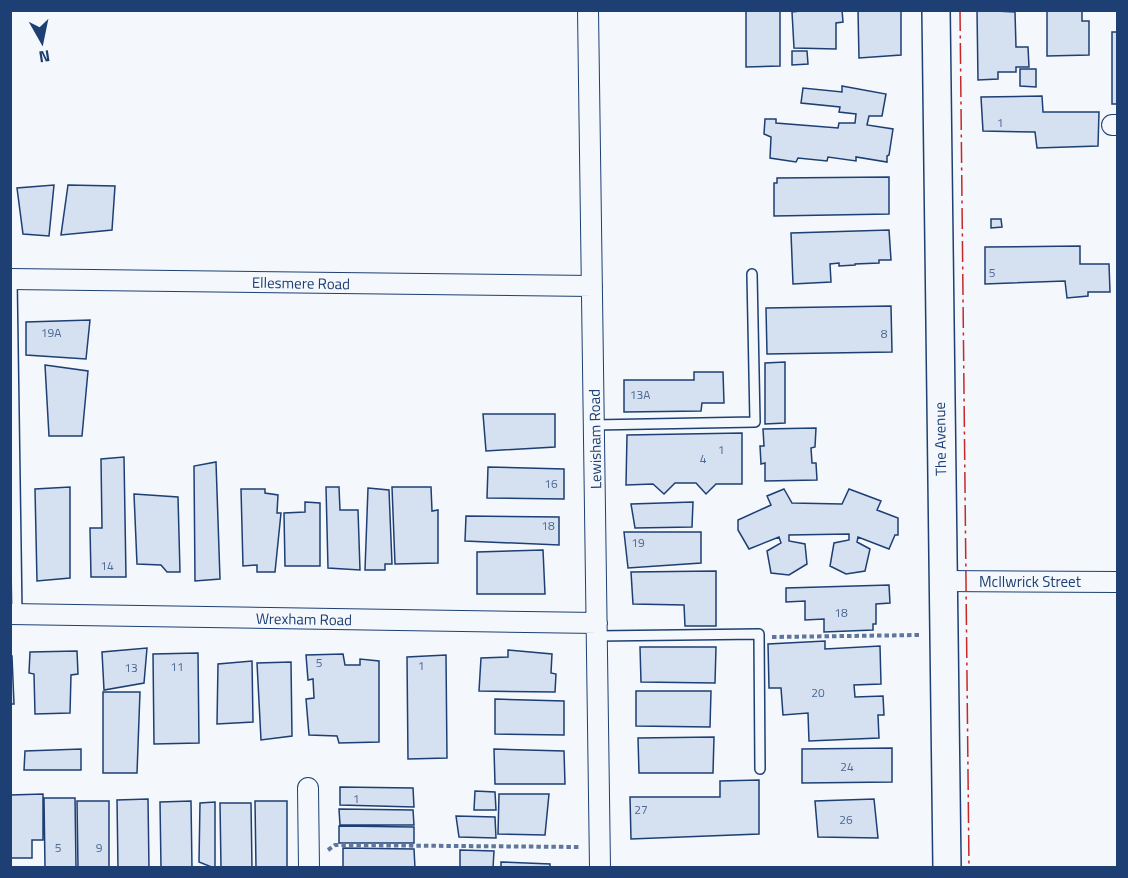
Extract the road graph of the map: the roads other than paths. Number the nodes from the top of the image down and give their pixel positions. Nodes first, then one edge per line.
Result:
1 (588, 10) edge
2 (936, 10) edge
3 (752, 274) dead end
4 (11, 279) edge
5 (592, 286) junction
6 (594, 424) junction
7 (942, 581) junction
8 (1118, 582) edge
9 (14, 614) edge
10 (597, 629) junction
11 (760, 769) dead end
12 (308, 788) dead end
13 (314, 861) edge
14 (600, 867) edge
15 (947, 867) edge

1 - 5 street, Lewisham Road
2 - 7 street, The Avenue
3 - 6 lane
4 - 5 street, Ellesmere Road
4 - 9 lane
5 - 6 street, Lewisham Road
6 - 10 street, Lewisham Road
7 - 8 street, McIlwrick Street
7 - 15 street, The Avenue
9 - 10 street, Wrexham Road
10 - 11 lane
10 - 14 street, Lewisham Road
12 - 13 street

